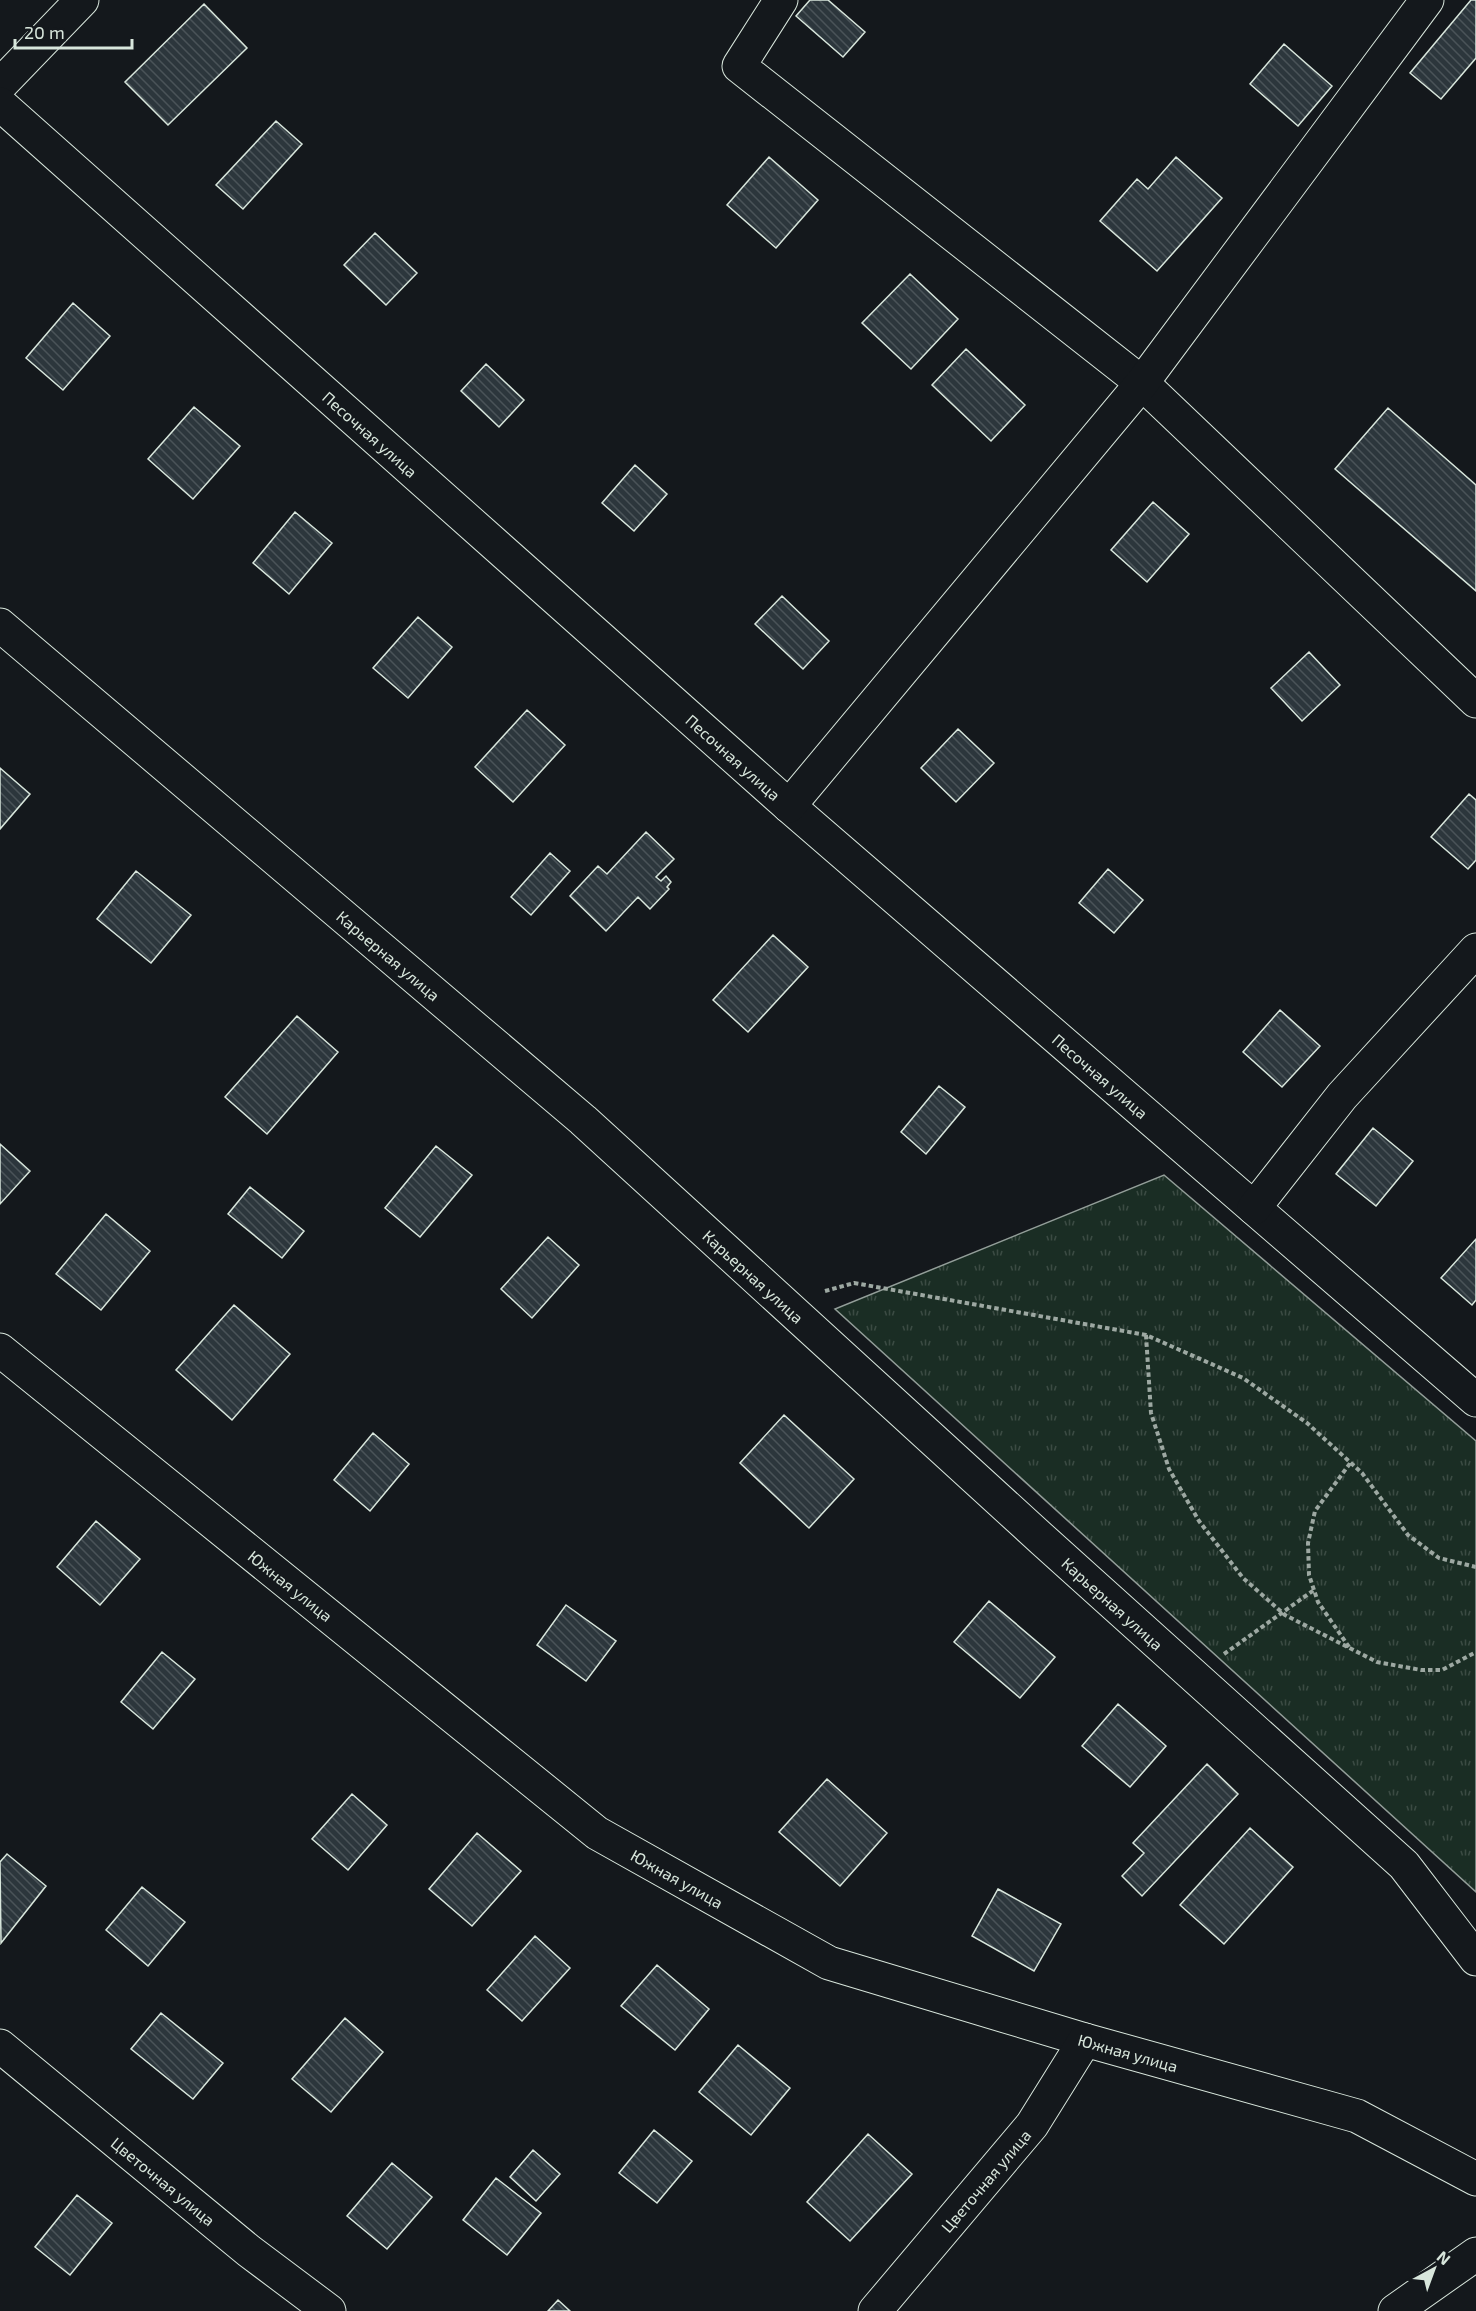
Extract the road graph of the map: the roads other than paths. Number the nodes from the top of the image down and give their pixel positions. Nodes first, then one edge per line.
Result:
1 (82, 0) edge
2 (781, 0) edge
3 (1427, 0) edge
4 (0, 85) edge
5 (0, 104) edge
6 (1142, 383) junction
7 (0, 625) edge
8 (1476, 701) edge
9 (789, 806) junction
10 (1476, 950) edge
11 (1254, 1208) junction
12 (0, 1350) edge
13 (1476, 1400) edge
14 (1476, 1959) edge
15 (1085, 2040) junction
16 (0, 2046) edge
17 (1476, 2178) edge
18 (1476, 2254) edge
19 (329, 2311) edge
20 (875, 2311) edge
21 (1395, 2311) edge

1 - 4 street
2 - 6 street
3 - 6 street
5 - 9 street, Песочная улица
6 - 8 street
6 - 9 street
7 - 14 street, Карьерная улица
9 - 11 street, Песочная улица
10 - 11 street
11 - 13 street, Песочная улица
12 - 15 street, Южная улица
15 - 17 street, Южная улица
15 - 20 street, Цветочная улица
16 - 19 street, Цветочная улица
18 - 21 street

